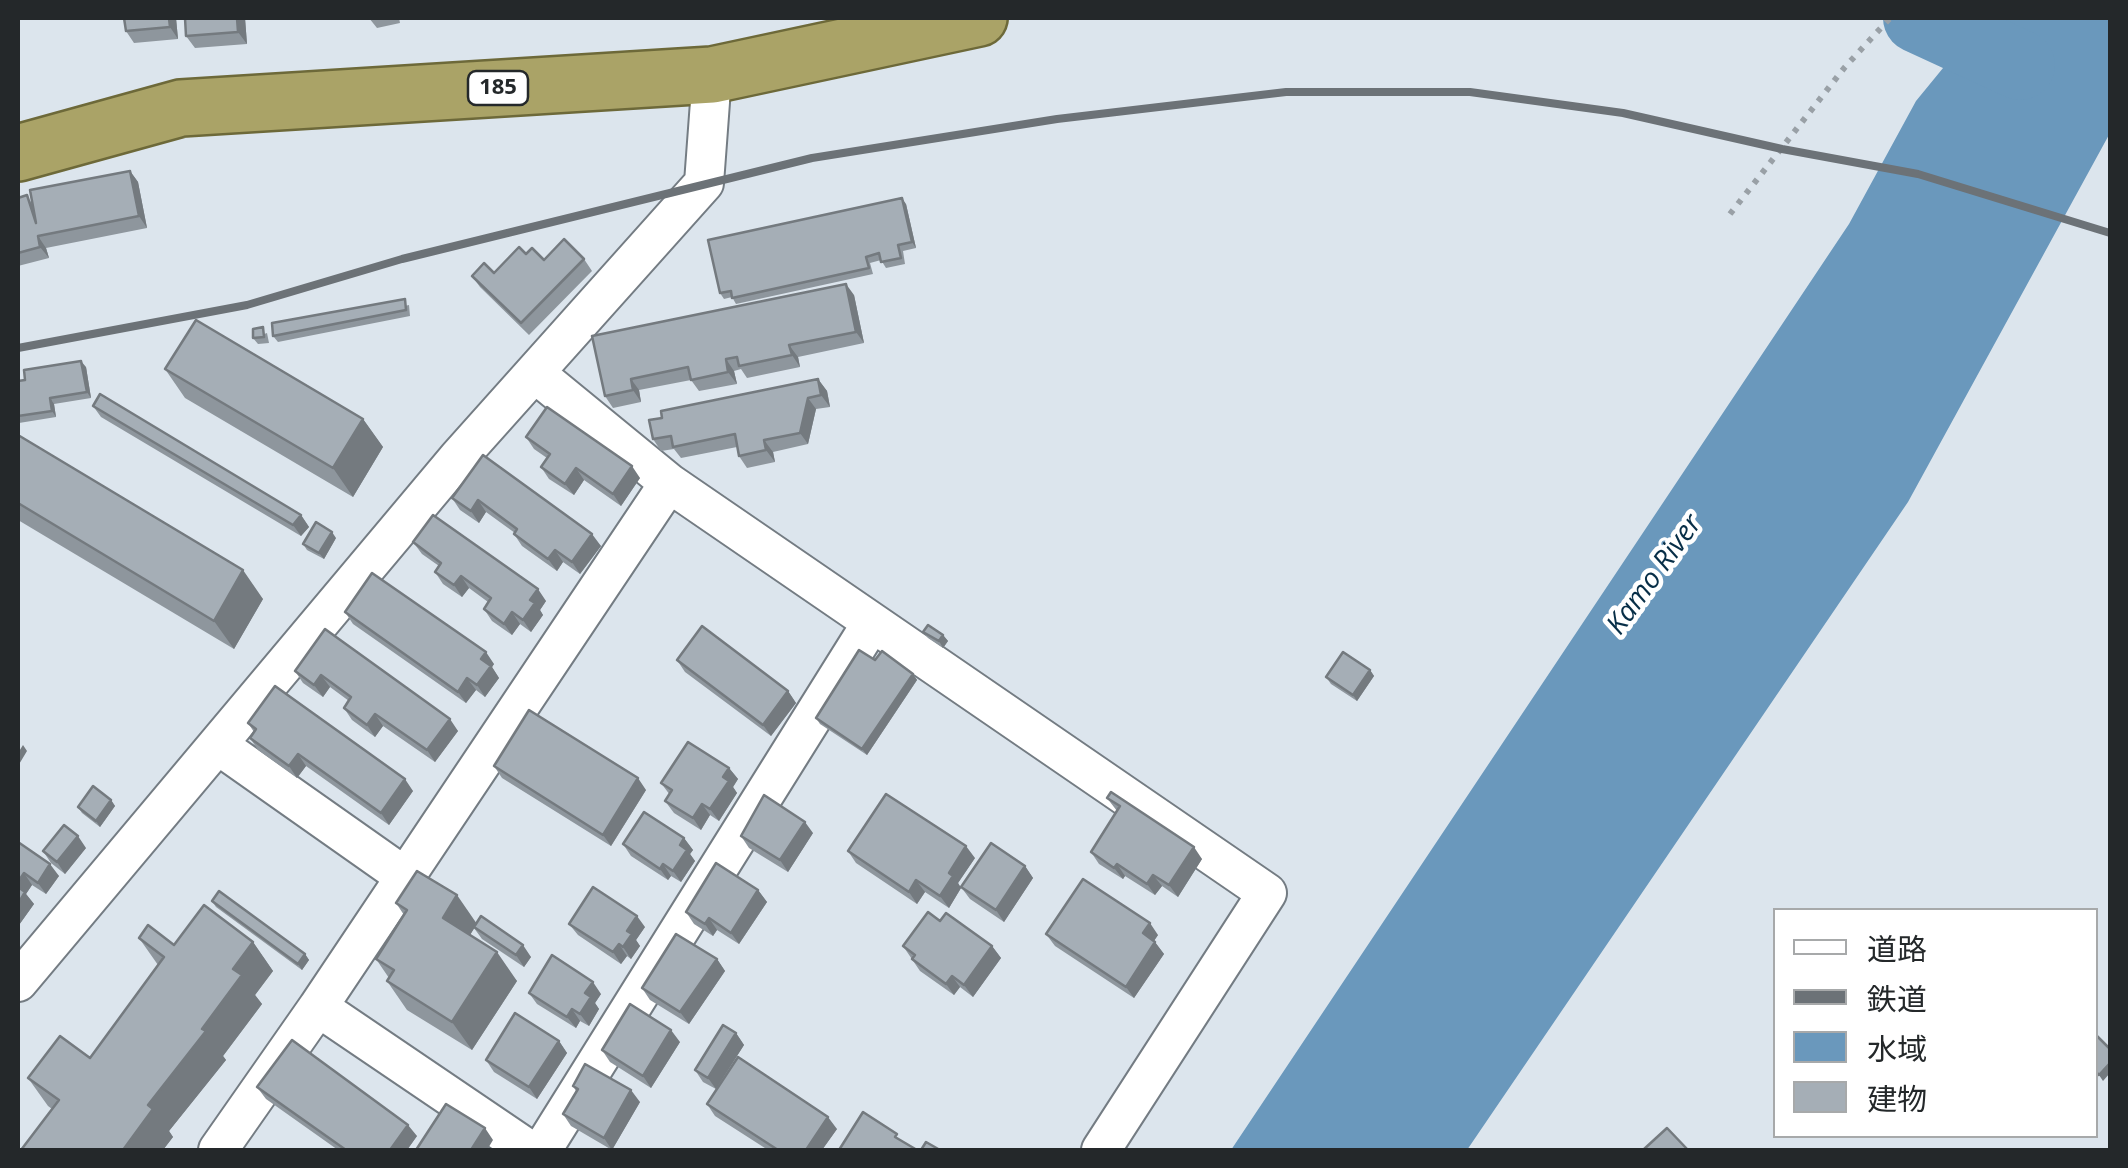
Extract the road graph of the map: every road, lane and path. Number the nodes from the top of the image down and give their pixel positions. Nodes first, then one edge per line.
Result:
1 (980, 18) edge
2 (1890, 18) edge
3 (712, 75) junction
4 (18, 154) edge
5 (1730, 214) dead end
6 (536, 374) junction
7 (668, 482) junction
8 (871, 624) junction
9 (218, 745) junction
10 (404, 876) junction
11 (18, 982) edge
12 (318, 1008) junction
13 (218, 1150) edge
14 (529, 1150) edge
15 (542, 1150) edge
16 (1100, 1150) edge

1 - 3 highway, 185
2 - 5 path
3 - 4 highway, 185
3 - 6 street
6 - 7 street
6 - 9 street
7 - 8 street
7 - 10 street
8 - 15 street
8 - 16 street
9 - 10 street
9 - 11 street
10 - 12 street
12 - 13 street
12 - 14 street

